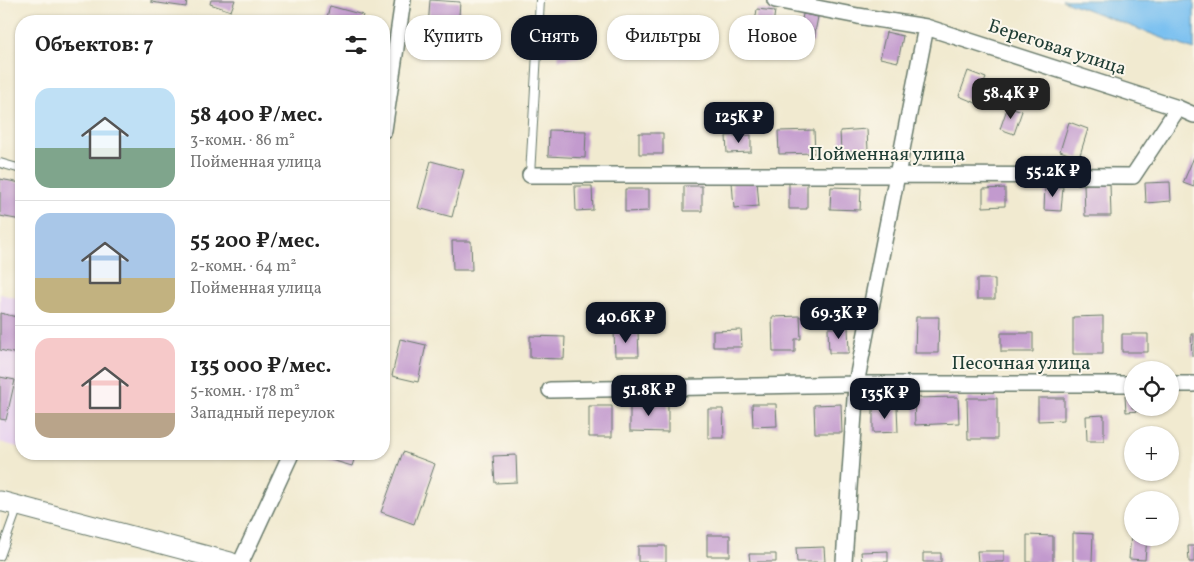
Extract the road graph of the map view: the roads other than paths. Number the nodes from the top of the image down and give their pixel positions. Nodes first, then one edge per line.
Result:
1 (403, 0) edge
2 (540, 0) edge
3 (775, 0) edge
4 (926, 27) junction
5 (390, 89) edge
6 (1178, 108) junction
7 (1194, 115) edge
8 (0, 163) edge
9 (15, 167) edge
10 (530, 175) joint
11 (897, 175) junction
12 (856, 384) junction
13 (1124, 384) edge
14 (1179, 384) edge
15 (1194, 384) edge
16 (550, 390) dead end
17 (288, 460) edge
18 (0, 501) edge
19 (18, 506) junction
20 (0, 556) edge
21 (230, 562) edge
22 (241, 562) edge
23 (844, 562) edge

1 - 5 street
2 - 10 lane
3 - 4 street, Береговая улица
4 - 6 street, Береговая улица
4 - 11 street
6 - 7 street, Береговая улица
6 - 11 street, Пойменная улица
8 - 9 lane
10 - 11 street, Пойменная улица
11 - 12 street
12 - 13 street, Песочная улица
12 - 16 street, Песочная улица
12 - 23 street
14 - 15 street
17 - 22 street
18 - 19 street
19 - 20 lane
19 - 21 street

